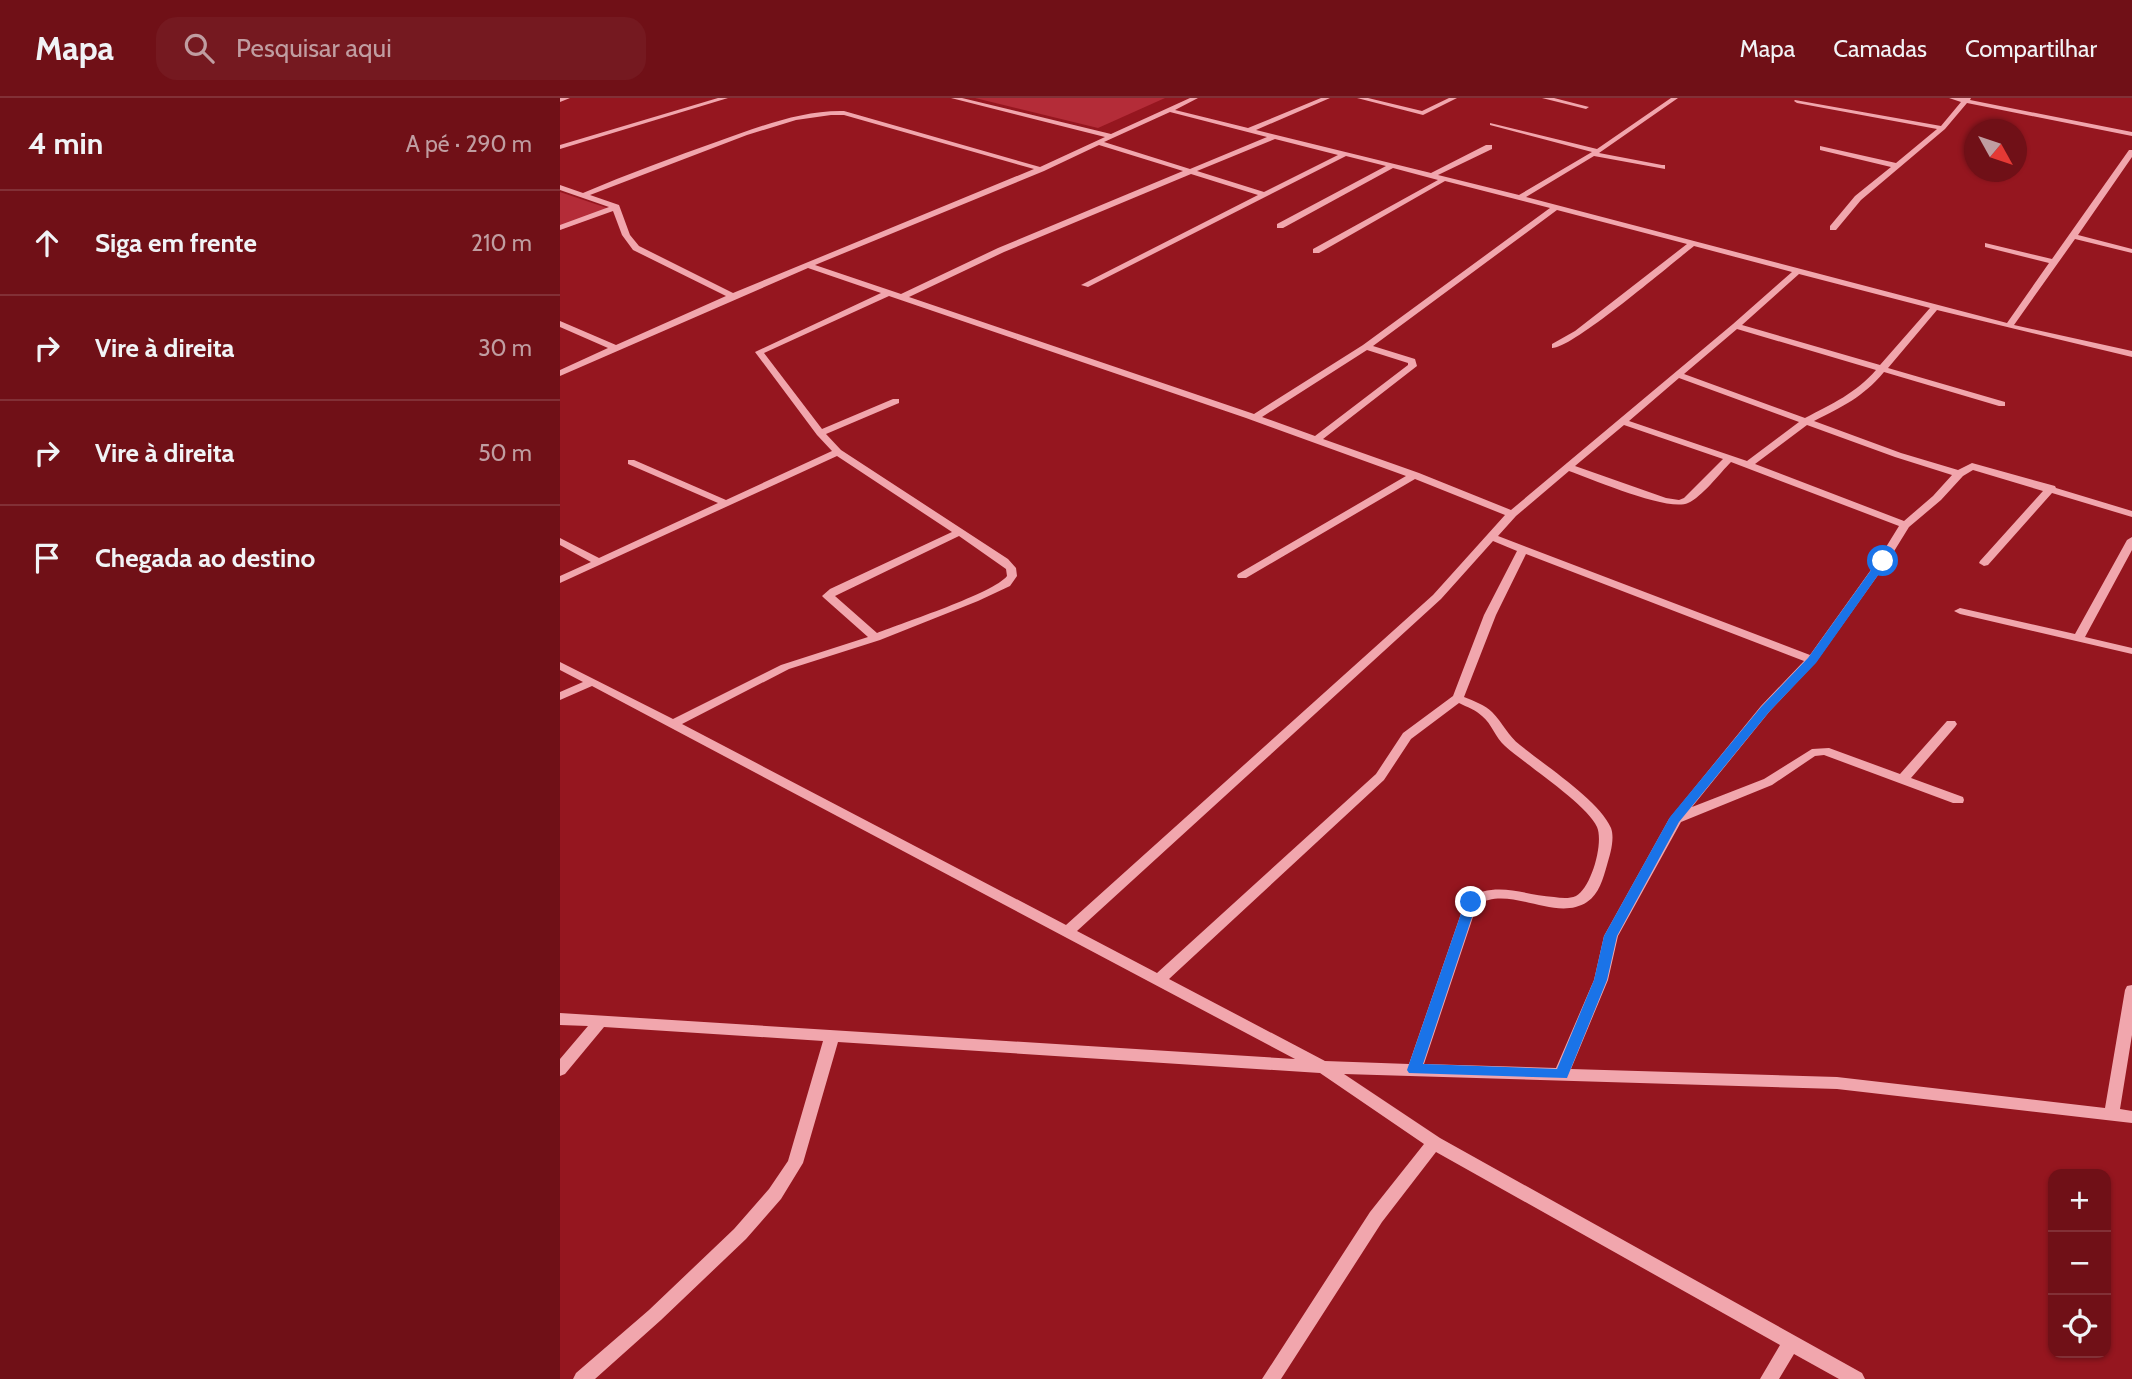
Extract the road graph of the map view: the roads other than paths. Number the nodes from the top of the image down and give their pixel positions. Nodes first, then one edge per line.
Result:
1 (567, 98) edge
2 (725, 98) edge
3 (954, 98) edge
4 (1195, 98) edge
5 (1327, 98) edge
6 (1360, 98) edge
7 (1454, 98) edge
8 (1545, 98) edge
9 (1675, 98) edge
10 (1952, 98) edge
11 (1966, 99) edge
12 (560, 100) edge
13 (1797, 101) dead end
14 (1587, 107) dead end
15 (1169, 110) junction
16 (1492, 124) dead end
17 (1943, 128) junction
18 (1249, 130) junction
19 (2132, 134) edge
20 (1275, 136) junction
21 (1113, 137) junction
22 (1100, 143) junction
23 (560, 147) edge
24 (1489, 147) dead end
25 (1823, 148) dead end
26 (2132, 152) edge
27 (1595, 153) junction
28 (1345, 154) junction
29 (1392, 166) junction
30 (1897, 166) junction
31 (1662, 167) dead end
32 (1041, 169) junction
33 (1196, 171) junction
34 (1432, 176) junction
35 (1444, 179) junction
36 (560, 187) edge
37 (1265, 194) junction
38 (583, 195) junction
39 (1520, 198) junction
40 (616, 207) junction
41 (1555, 208) junction
42 (1280, 226) dead end
43 (560, 228) edge
44 (1833, 228) dead end
45 (2074, 236) junction
46 (1692, 244) junction
47 (1988, 245) dead end
48 (1316, 251) dead end
49 (2132, 251) edge
50 (2055, 262) junction
51 (807, 265) junction
52 (1797, 271) junction
53 (1085, 285) dead end
54 (888, 293) junction
55 (733, 296) junction
56 (900, 298) junction
57 (1935, 307) junction
58 (560, 324) edge
59 (1736, 326) junction
60 (2009, 326) junction
61 (1555, 346) dead end
62 (1366, 347) junction
63 (615, 348) junction
64 (2132, 354) edge
65 (1881, 369) junction
66 (560, 373) edge
67 (1678, 375) junction
68 (896, 401) dead end
69 (2002, 404) dead end
70 (1254, 418) junction
71 (1621, 421) junction
72 (1807, 421) junction
73 (820, 433) junction
74 (1317, 439) junction
75 (838, 452) junction
76 (1728, 458) junction
77 (631, 462) dead end
78 (1747, 466) junction
79 (1567, 467) junction
80 (1959, 474) junction
81 (1415, 475) junction
82 (2051, 488) junction
83 (726, 503) junction
84 (1512, 514) junction
85 (2132, 514) edge
86 (1905, 525) junction
87 (960, 531) junction
88 (1490, 537) junction
89 (2132, 540) edge
90 (560, 541) edge
91 (1523, 550) junction
92 (599, 562) junction
93 (1984, 563) dead end
94 (1242, 576) dead end
95 (560, 580) edge
96 (1960, 611) dead end
97 (876, 638) junction
98 (2078, 639) junction
99 (2132, 651) edge
100 (1812, 660) junction
101 (560, 665) edge
102 (593, 682) junction
103 (560, 696) edge
104 (1458, 698) junction
105 (673, 724) junction
106 (1951, 724) dead end
107 (1903, 779) junction
108 (1958, 800) dead end
109 (1675, 820) junction
110 (1067, 932) junction
111 (1160, 979) junction
112 (2132, 990) edge
113 (560, 1019) edge
114 (600, 1022) junction
115 (832, 1037) junction
116 (1323, 1067) junction
117 (560, 1070) edge
118 (1414, 1070) junction
119 (1562, 1074) junction
120 (2111, 1116) junction
121 (2132, 1117) edge
122 (1434, 1143) junction
123 (1791, 1343) junction
124 (582, 1379) edge
125 (1271, 1379) edge
126 (1769, 1379) edge
127 (1856, 1379) edge

1 - 12 street
2 - 23 street
3 - 21 street
4 - 15 street
5 - 18 street
6 - 7 street
8 - 14 street
9 - 27 street
10 - 11 street
11 - 17 street
11 - 19 street
13 - 17 street
15 - 18 street
15 - 21 street
16 - 27 street
17 - 30 street
18 - 20 street
20 - 28 street
20 - 33 street
21 - 22 street
22 - 32 street
22 - 33 street
24 - 34 street
25 - 30 street
26 - 45 street
27 - 31 street
27 - 39 street
28 - 29 street
28 - 37 street
29 - 34 street
29 - 42 street
30 - 44 street
32 - 38 street
32 - 51 street
33 - 37 street
33 - 56 street
34 - 35 street
35 - 39 street
35 - 48 street
36 - 38 street
37 - 53 street
38 - 40 street
39 - 41 street
40 - 43 street
40 - 55 street
41 - 46 street
41 - 62 street
45 - 49 street
45 - 50 street
46 - 52 street
46 - 61 street
47 - 50 street
50 - 60 street
51 - 54 street
51 - 55 street
52 - 57 street
52 - 59 street
54 - 56 street
54 - 73 street
55 - 63 street
56 - 70 street
57 - 60 street
57 - 65 street
58 - 63 street
59 - 65 street
59 - 67 street
60 - 64 street
62 - 70 street
62 - 74 street
63 - 66 street
65 - 69 street
65 - 72 street
67 - 71 street
67 - 72 street
68 - 73 street
70 - 74 street
71 - 76 street
71 - 79 street
72 - 78 street
72 - 80 street
73 - 75 street
74 - 81 street
75 - 83 street
75 - 87 street
76 - 78 street
76 - 79 street
77 - 83 street
78 - 86 street
79 - 84 street
80 - 82 street
80 - 86 street
81 - 84 street
81 - 94 street
82 - 85 street
82 - 93 street
83 - 92 street
84 - 88 street
86 - 100 street
87 - 97 street
87 - 97 street
88 - 91 street
88 - 110 street
89 - 98 street
90 - 92 street
91 - 100 street
91 - 104 street
92 - 95 street
96 - 98 street
97 - 105 street
98 - 99 street
100 - 109 street
101 - 102 street
102 - 103 street
102 - 105 street
104 - 111 street
104 - 118 street
105 - 110 street
106 - 107 street
107 - 108 street
107 - 109 street
109 - 119 street
110 - 111 street
111 - 116 street
112 - 120 street
113 - 114 street
114 - 115 street
114 - 117 street
115 - 116 street
115 - 124 street
116 - 118 street
116 - 122 street
118 - 119 street
119 - 120 street
120 - 121 street
122 - 123 street
122 - 125 street
123 - 126 street
123 - 127 street

